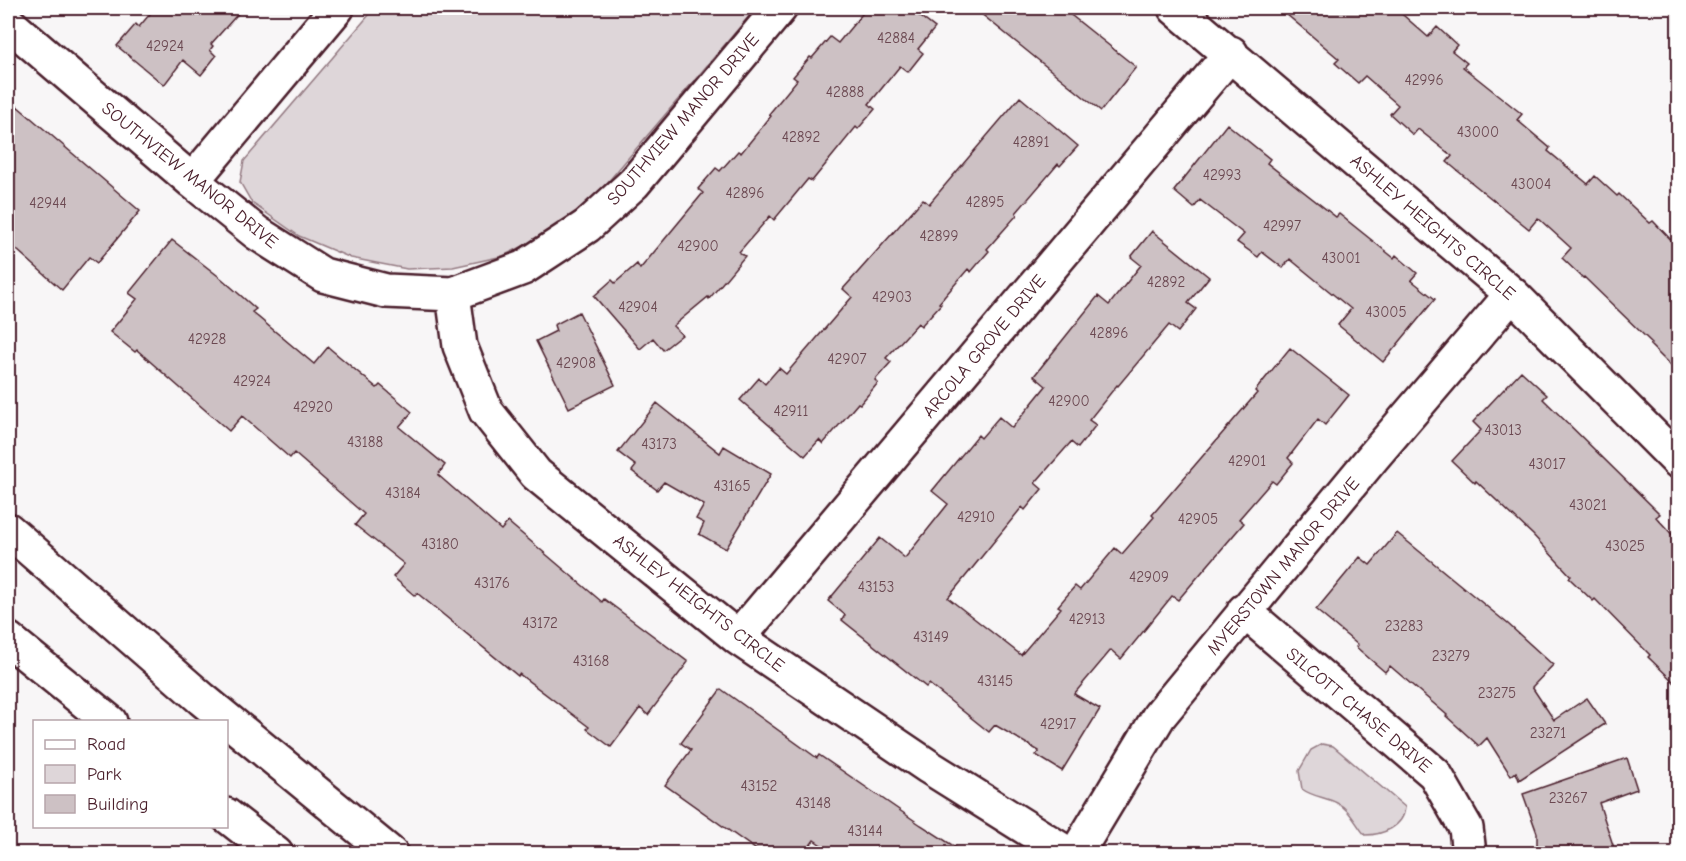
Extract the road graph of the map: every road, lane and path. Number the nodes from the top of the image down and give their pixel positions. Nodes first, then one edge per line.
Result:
1 (337, 8) edge
2 (780, 8) edge
3 (1175, 8) edge
4 (8, 23) edge
5 (1230, 53) junction
6 (192, 181) junction
7 (453, 294) junction
8 (1512, 294) junction
9 (1678, 461) edge
10 (8, 530) edge
11 (1244, 611) junction
12 (738, 638) junction
13 (8, 639) edge
14 (108, 720) edge
15 (228, 720) edge
16 (228, 720) edge
17 (228, 816) edge
18 (276, 854) edge
19 (391, 854) edge
20 (1068, 854) edge
21 (1076, 854) edge
22 (1469, 854) edge

1 - 6 street
2 - 7 street, SOUTHVIEW MANOR DRIVE
3 - 5 street, ASHLEY HEIGHTS CIRCLE
4 - 6 street, SOUTHVIEW MANOR DRIVE
5 - 8 street, ASHLEY HEIGHTS CIRCLE
5 - 12 street, ARCOLA GROVE DRIVE
6 - 7 street, SOUTHVIEW MANOR DRIVE
7 - 12 street, ASHLEY HEIGHTS CIRCLE
8 - 9 street, ASHLEY HEIGHTS CIRCLE
8 - 11 street, MYERSTOWN MANOR DRIVE
10 - 16 street
11 - 21 street, MYERSTOWN MANOR DRIVE
11 - 22 street, SILCOTT CHASE DRIVE
12 - 20 street, ASHLEY HEIGHTS CIRCLE
13 - 14 street
15 - 19 street
17 - 18 street

